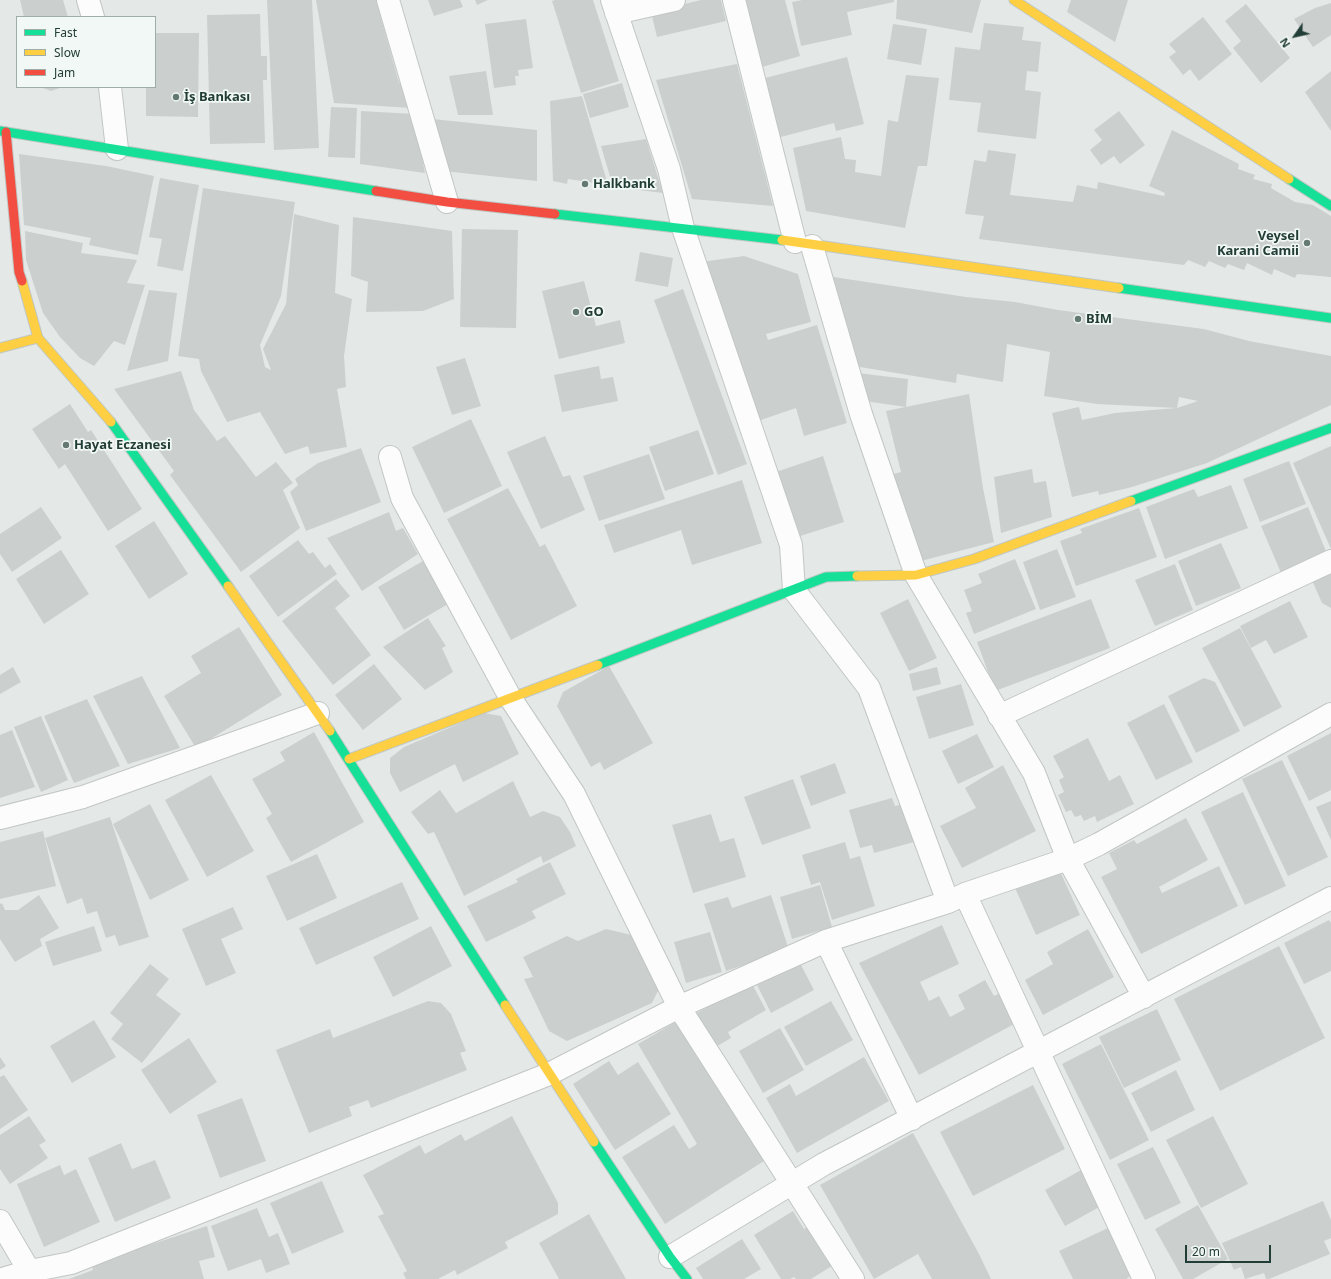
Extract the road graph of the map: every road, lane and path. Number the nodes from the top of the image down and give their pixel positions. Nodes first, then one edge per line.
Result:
1 (88, 0) edge
2 (388, 0) edge
3 (674, 0) edge
4 (734, 0) edge
5 (1014, 0) edge
6 (614, 6) edge
7 (93, 16) edge
8 (110, 88) edge
9 (3, 132) edge
10 (117, 149) junction
11 (447, 202) junction
12 (1331, 206) edge
13 (683, 228) junction
14 (804, 244) junction
15 (1331, 318) edge
16 (38, 338) junction
17 (0, 348) edge
18 (1330, 430) edge
19 (390, 457) dead end
20 (1331, 561) edge
21 (916, 575) junction
22 (794, 590) junction
23 (511, 699) junction
24 (318, 713) junction
25 (1331, 714) edge
26 (998, 716) junction
27 (349, 759) junction
28 (0, 818) edge
29 (1068, 859) junction
30 (957, 898) junction
31 (1331, 898) edge
32 (826, 941) junction
33 (1144, 997) junction
34 (679, 1006) junction
35 (1039, 1052) junction
36 (549, 1074) junction
37 (912, 1119) junction
38 (793, 1183) junction
39 (0, 1221) edge
40 (670, 1257) junction
41 (32, 1275) edge
42 (2, 1279) edge
43 (687, 1279) edge
44 (853, 1279) edge
45 (1144, 1279) edge

1 - 7 street
2 - 11 street
3 - 6 street
4 - 14 street
5 - 12 street
6 - 13 street
8 - 10 street
9 - 10 street
9 - 16 street
10 - 11 street
11 - 13 street
13 - 14 street
13 - 22 street
14 - 15 street
14 - 21 street
16 - 17 street
16 - 24 street
18 - 21 street
19 - 23 street
20 - 26 street
21 - 22 street
21 - 26 street
22 - 23 street
22 - 30 street
23 - 27 street
23 - 34 street
24 - 27 street
24 - 28 street
25 - 29 street
26 - 29 street
27 - 36 street
29 - 30 street
29 - 33 street
30 - 32 street
30 - 35 street
31 - 33 street
32 - 34 street
32 - 37 street
33 - 35 street
34 - 36 street
34 - 38 street
35 - 37 street
35 - 45 street
36 - 40 street
36 - 41 street
37 - 38 street
38 - 40 street
38 - 44 street
39 - 41 street
40 - 43 street
41 - 42 street

